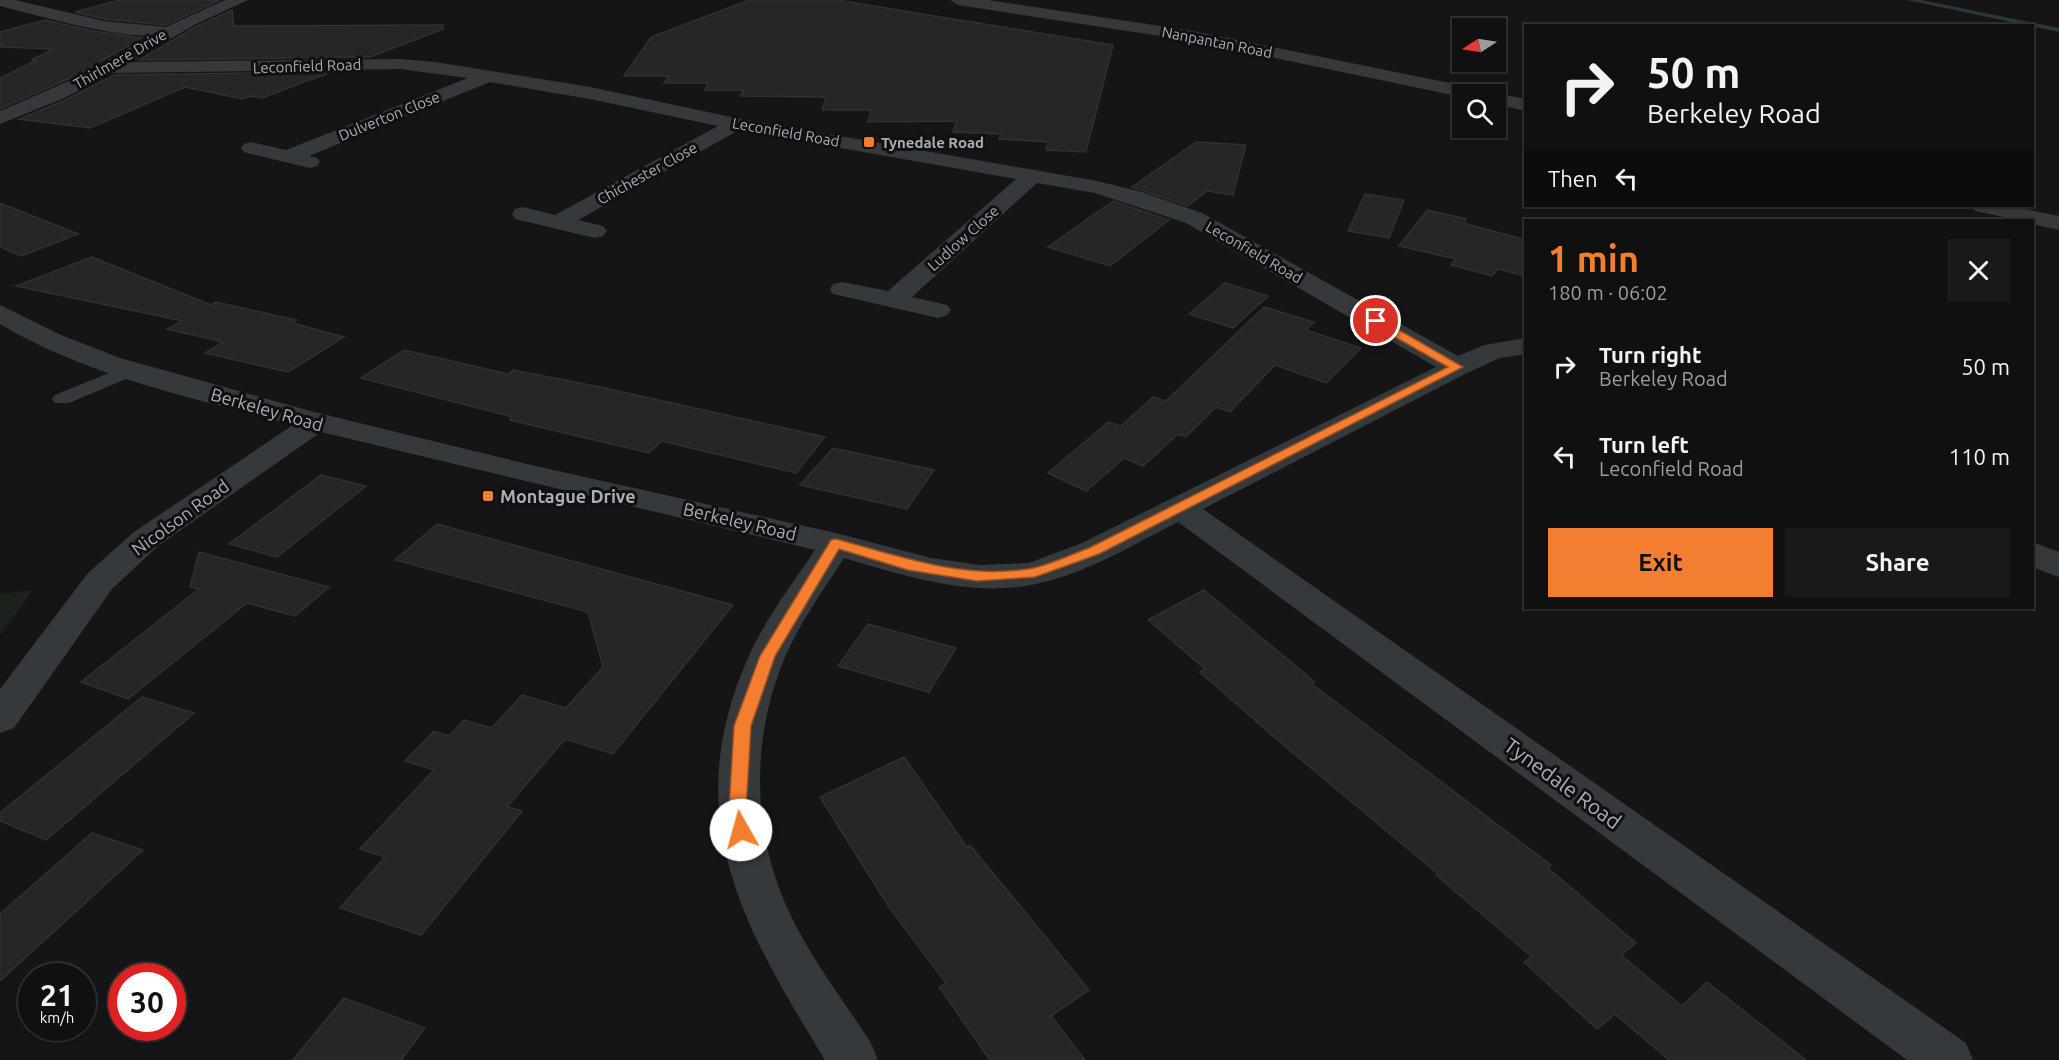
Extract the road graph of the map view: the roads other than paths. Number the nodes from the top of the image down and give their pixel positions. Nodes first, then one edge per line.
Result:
1 (240, 0) edge
2 (958, 0) edge
3 (1, 1) edge
4 (168, 32) junction
5 (109, 68) junction
6 (489, 76) junction
7 (1452, 89) edge
8 (1506, 101) edge
9 (1524, 105) edge
10 (0, 118) edge
11 (736, 124) junction
12 (251, 148) dead end
13 (290, 156) junction
14 (321, 165) dead end
15 (1032, 176) junction
16 (1987, 207) edge
17 (524, 214) dead end
18 (558, 222) junction
19 (2059, 223) edge
20 (595, 231) dead end
21 (842, 289) dead end
22 (893, 300) junction
23 (938, 310) dead end
24 (0, 313) edge
25 (1524, 346) edge
26 (1457, 367) junction
27 (131, 370) junction
28 (62, 399) dead end
29 (315, 423) junction
30 (1179, 507) junction
31 (836, 544) junction
32 (2034, 554) edge
33 (2059, 566) edge
34 (0, 718) edge
35 (853, 1060) edge
36 (1948, 1060) edge

1 - 4 street, Thirlmere Drive
2 - 7 street, Nanpantan Road
3 - 4 street
4 - 5 street, Thirlmere Drive
5 - 6 street, Leconfield Road
5 - 10 street, Thirlmere Drive
6 - 11 street, Leconfield Road
6 - 13 street, Dulverton Close
8 - 9 street
11 - 15 street, Leconfield Road
11 - 18 street, Chichester Close
12 - 13 street
13 - 14 street
15 - 22 street, Ludlow Close
15 - 26 street, Leconfield Road
16 - 19 street
17 - 18 street, Chichester Close
18 - 20 street, Chichester Close
21 - 22 street
22 - 23 street
24 - 27 street, Berkeley Road
25 - 26 street
26 - 30 street, Berkeley Road
27 - 28 lane
27 - 29 street, Berkeley Road
29 - 31 street, Berkeley Road
29 - 34 street, Nicolson Road
30 - 31 street, Berkeley Road
30 - 36 street, Tynedale Road
31 - 35 street
32 - 33 street

